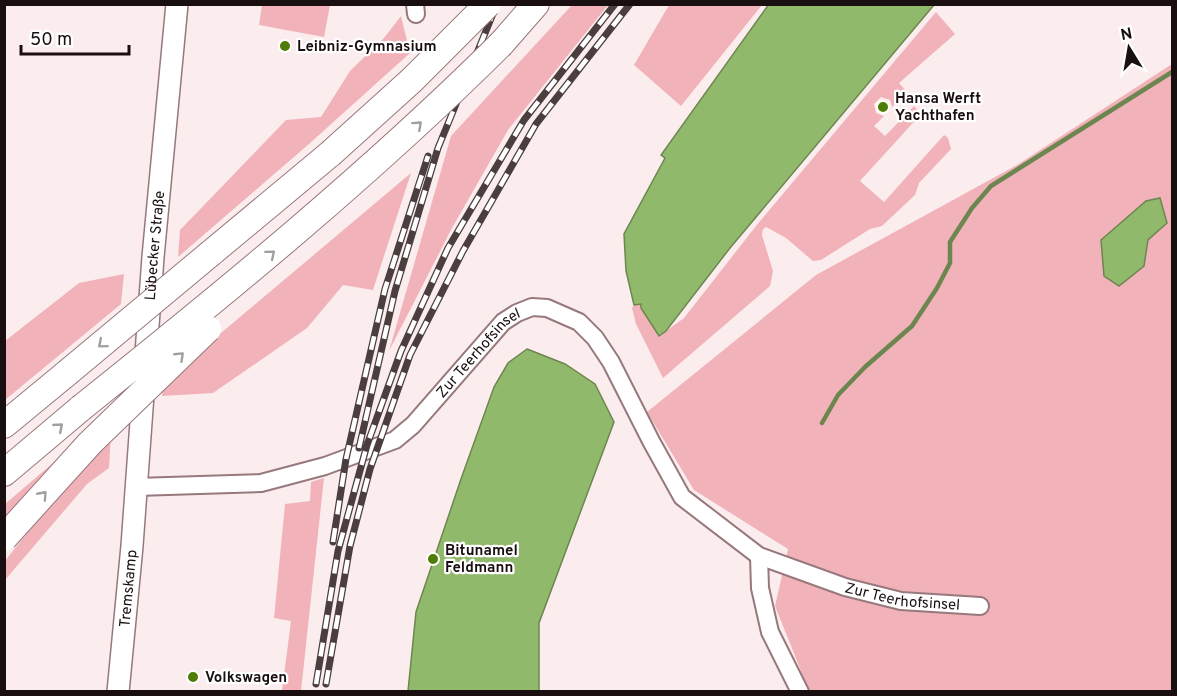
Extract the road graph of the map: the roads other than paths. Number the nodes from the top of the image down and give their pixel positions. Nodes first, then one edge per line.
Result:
1 (177, 4) edge
2 (488, 4) edge
3 (536, 4) edge
4 (226, 291) junction
5 (4, 425) edge
6 (4, 473) edge
7 (136, 487) junction
8 (4, 538) edge
9 (759, 556) junction
10 (980, 606) dead end
11 (118, 692) edge
12 (800, 692) edge

1 - 7 main road, Lübecker Straße
2 -> 5 highway, bridge
4 -> 3 highway, bridge
6 -> 4 highway, bridge
8 -> 4 highway, bridge
7 - 9 street, Zur Teerhofsinsel
7 - 11 main road, Tremskamp
9 - 10 street, Zur Teerhofsinsel
9 - 12 street

